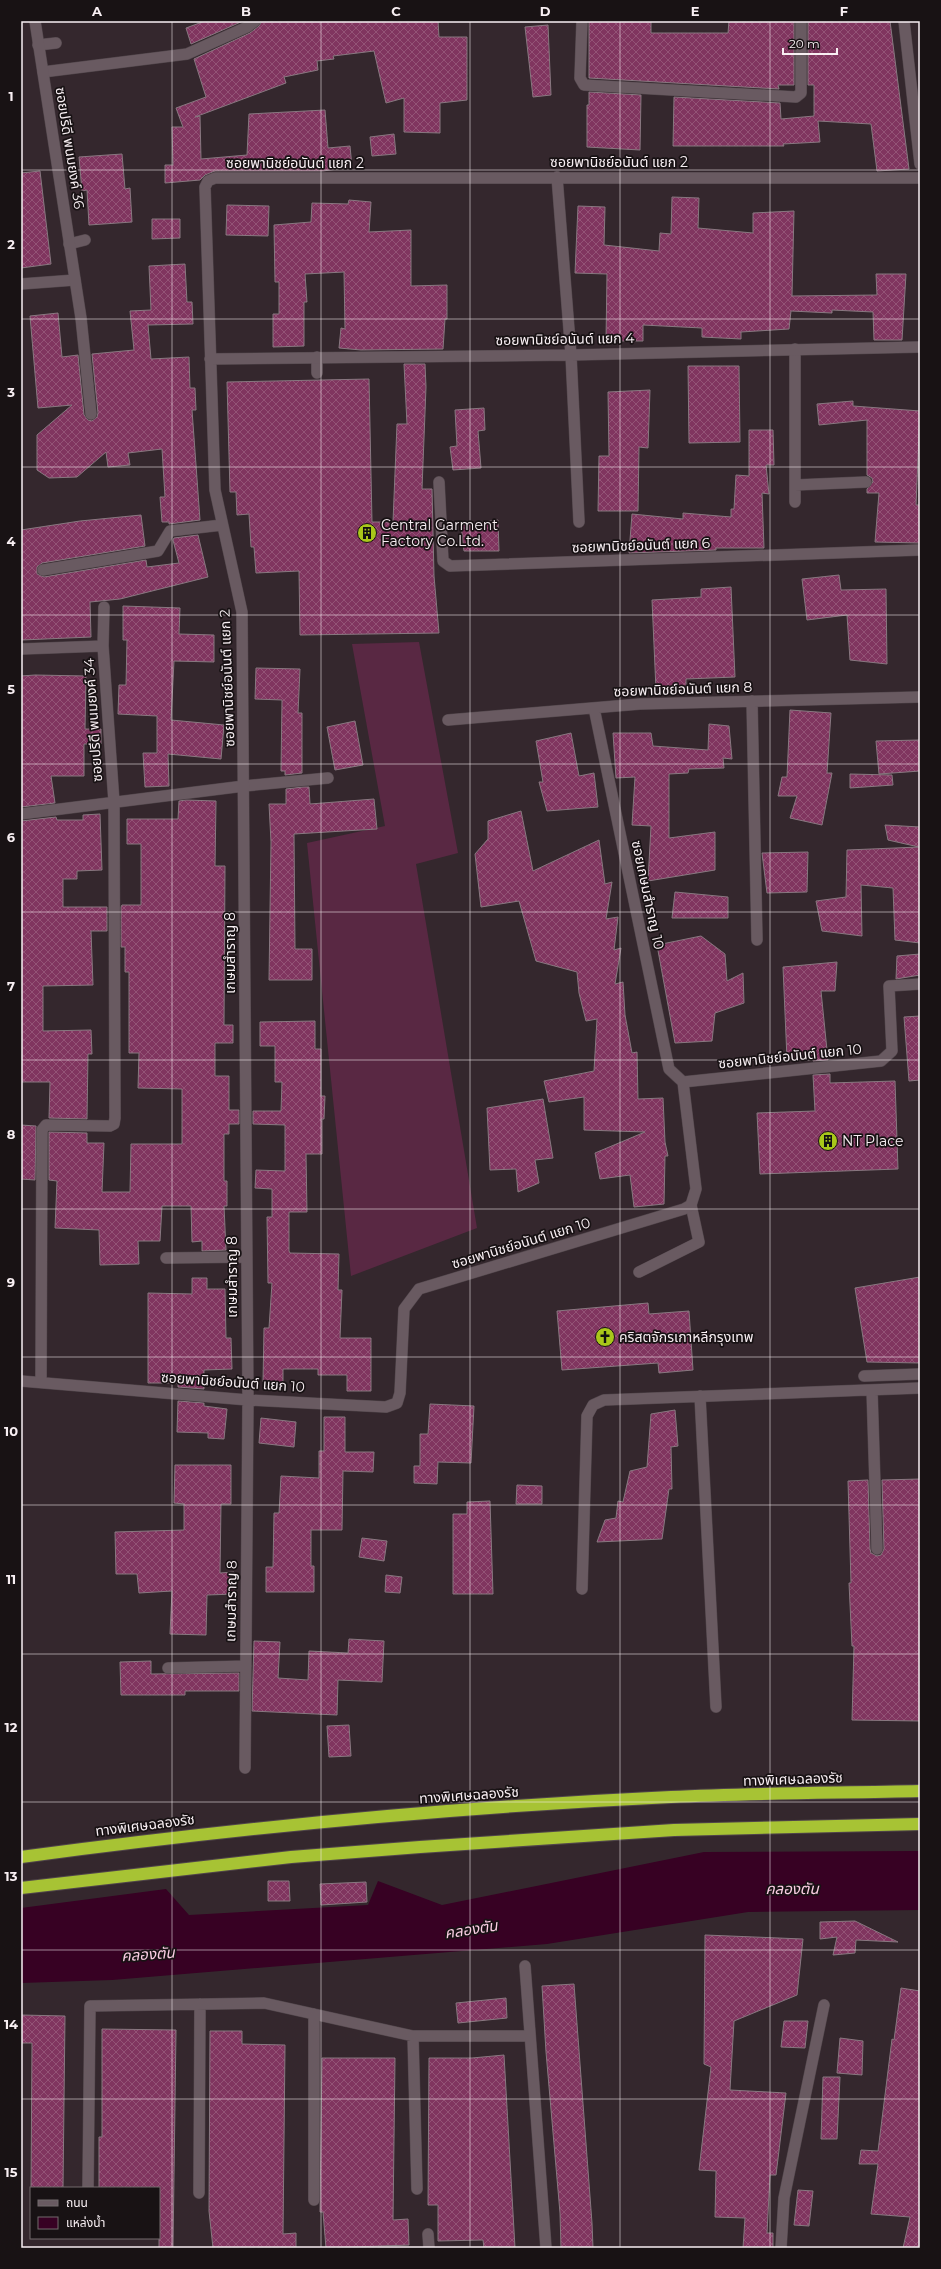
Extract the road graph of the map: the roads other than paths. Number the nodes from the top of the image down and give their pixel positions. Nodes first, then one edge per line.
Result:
1 (35, 21) edge
2 (255, 21) edge
3 (582, 21) edge
4 (801, 21) edge
5 (904, 21) edge
6 (56, 43) dead end
7 (38, 46) junction
8 (43, 72) junction
9 (920, 164) edge
10 (557, 177) junction
11 (920, 178) edge
12 (85, 240) dead end
13 (69, 244) junction
14 (75, 280) junction
15 (21, 284) edge
16 (920, 346) edge
17 (795, 349) junction
18 (571, 354) junction
19 (317, 357) junction
20 (210, 359) junction
21 (317, 373) dead end
22 (91, 414) dead end
23 (439, 482) dead end
24 (866, 482) dead end
25 (795, 485) junction
26 (795, 502) dead end
27 (579, 522) dead end
28 (222, 525) junction
29 (920, 550) edge
30 (43, 570) dead end
31 (104, 607) dead end
32 (103, 646) junction
33 (21, 649) edge
34 (920, 697) edge
35 (752, 701) junction
36 (594, 708) junction
37 (448, 720) dead end
38 (328, 778) dead end
39 (244, 786) junction
40 (114, 802) junction
41 (21, 814) edge
42 (757, 940) dead end
43 (920, 984) edge
44 (683, 1082) junction
45 (691, 1205) junction
46 (247, 1257) junction
47 (166, 1258) dead end
48 (639, 1272) dead end
49 (920, 1374) edge
50 (864, 1376) dead end
51 (21, 1381) edge
52 (41, 1382) junction
53 (920, 1388) edge
54 (872, 1390) junction
55 (700, 1396) junction
56 (248, 1400) junction
57 (877, 1549) dead end
58 (582, 1589) dead end
59 (246, 1666) junction
60 (168, 1668) dead end
61 (716, 1707) dead end
62 (245, 1768) dead end
63 (920, 1790) edge
64 (920, 1824) edge
65 (21, 1856) edge
66 (21, 1888) edge
67 (525, 1966) dead end
68 (200, 2004) junction
69 (824, 2005) dead end
70 (314, 2014) junction
71 (413, 2036) junction
72 (530, 2036) junction
73 (88, 2187) edge
74 (417, 2189) dead end
75 (199, 2193) dead end
76 (314, 2200) dead end
77 (428, 2234) dead end
78 (429, 2248) edge
79 (546, 2248) edge
80 (781, 2248) edge

1 - 7 street, ซอยปรีดี พนมยงค์ 36
2 - 8 street
3 - 4 street
5 - 9 street
6 - 7 street
7 - 8 street, ซอยปรีดี พนมยงค์ 36
8 - 13 street, ซอยปรีดี พนมยงค์ 36
10 - 11 street, ซอยพานิชย์อนันต์ แยก 2
10 - 18 street
10 - 20 street, ซอยพานิชย์อนันต์ แยก 2
12 - 13 street
13 - 14 street, ซอยปรีดี พนมยงค์ 36
14 - 15 street
14 - 22 street, ซอยปรีดี พนมยงค์ 36
16 - 17 street, ซอยพานิชย์อนันต์ แยก 4
17 - 18 street, ซอยพานิชย์อนันต์ แยก 4
17 - 25 street
18 - 19 street, ซอยพานิชย์อนันต์ แยก 4
18 - 27 street
19 - 20 street, ซอยพานิชย์อนันต์ แยก 4
19 - 21 street
20 - 28 street, ซอยพานิชย์อนันต์ แยก 2
23 - 29 street, ซอยพานิชย์อนันต์ แยก 6
24 - 25 street
25 - 26 street
28 - 30 street
28 - 39 street, ซอยพานิชย์อนันต์ แยก 2
31 - 32 street
32 - 33 street, ซอยปรีดี พนมยงค์ 34
32 - 40 street, ซอยปรีดี พนมยงค์ 34
34 - 35 street, ซอยพานิชย์อนันต์ แยก 8
35 - 36 street, ซอยพานิชย์อนันต์ แยก 8
35 - 42 street
36 - 37 street, ซอยพานิชย์อนันต์ แยก 8
36 - 44 street, ซอยเกษมสำราญ 10
38 - 39 street
39 - 40 street
39 - 46 street, เกษมสำราญ 8
40 - 41 street
40 - 52 street, ซอยปรีดี พนมยงค์ 34
43 - 44 street, ซอยพานิชย์อนันต์ แยก 10
44 - 45 street
45 - 48 street
45 - 56 street, ซอยพานิชย์อนันต์ แยก 10
46 - 47 street
46 - 56 street, เกษมสำราญ 8
49 - 50 street
51 - 52 street, ซอยพานิชย์อนันต์ แยก 10
52 - 56 street, ซอยพานิชย์อนันต์ แยก 10
53 - 54 street
54 - 55 street
54 - 57 street
55 - 58 street
55 - 61 street
56 - 59 street, เกษมสำราญ 8
59 - 60 street
59 - 62 street, เกษมสำราญ 8
63 - 65 highway, ทางพิเศษฉลองรัช
64 - 66 highway
67 - 72 street
68 - 70 street
68 - 73 street
68 - 75 street
69 - 80 street
70 - 71 street
70 - 76 street
71 - 72 street
71 - 74 street
72 - 79 street
77 - 78 street

